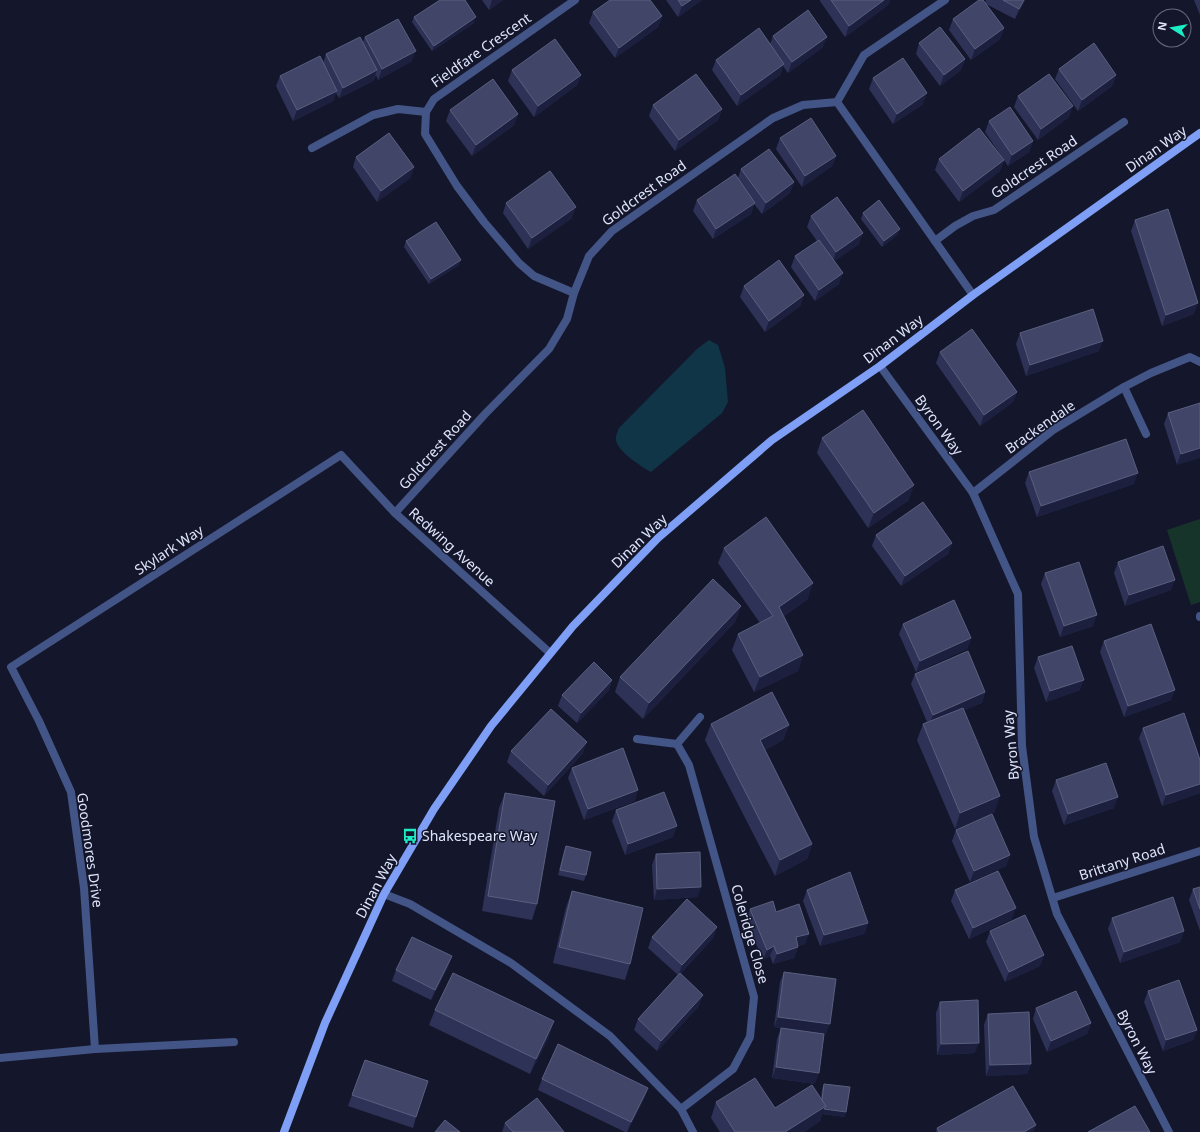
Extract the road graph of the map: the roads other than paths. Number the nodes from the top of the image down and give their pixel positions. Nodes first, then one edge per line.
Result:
1 (575, 0) edge
2 (945, 0) edge
3 (837, 102) junction
4 (426, 112) junction
5 (1124, 122) dead end
6 (1200, 133) edge
7 (312, 148) dead end
8 (935, 241) junction
9 (574, 292) junction
10 (973, 295) junction
11 (1200, 362) edge
12 (880, 366) junction
13 (1124, 387) junction
14 (1146, 434) dead end
15 (341, 455) joint
16 (973, 493) junction
17 (395, 513) junction
18 (550, 653) junction
19 (11, 667) joint
20 (700, 717) dead end
21 (637, 739) dead end
22 (677, 744) junction
23 (1200, 851) edge
24 (384, 894) junction
25 (1052, 898) junction
26 (234, 1042) dead end
27 (95, 1049) junction
28 (0, 1058) edge
29 (681, 1109) junction
30 (284, 1132) edge
31 (693, 1132) edge
32 (1169, 1132) edge

1 - 4 street, Fieldfare Crescent
2 - 3 street
3 - 8 street
3 - 9 street, Goldcrest Road
4 - 7 street
4 - 9 street
5 - 8 street, Goldcrest Road
6 - 10 street, Dinan Way
8 - 10 street
9 - 17 street, Goldcrest Road
10 - 12 street, Dinan Way
11 - 13 street, Brackendale
12 - 16 street, Byron Way
12 - 18 street, Dinan Way
13 - 14 street
13 - 16 street, Brackendale
15 - 17 street, Redwing Avenue
15 - 19 street, Skylark Way
16 - 25 street, Byron Way
17 - 18 street, Redwing Avenue
18 - 24 street, Dinan Way
19 - 27 street, Goodmores Drive
20 - 22 street
21 - 22 street
22 - 29 street, Coleridge Close
23 - 25 street, Brittany Road
24 - 29 street
24 - 30 street, Dinan Way
25 - 32 street, Byron Way
26 - 27 street
27 - 28 street
29 - 31 street

